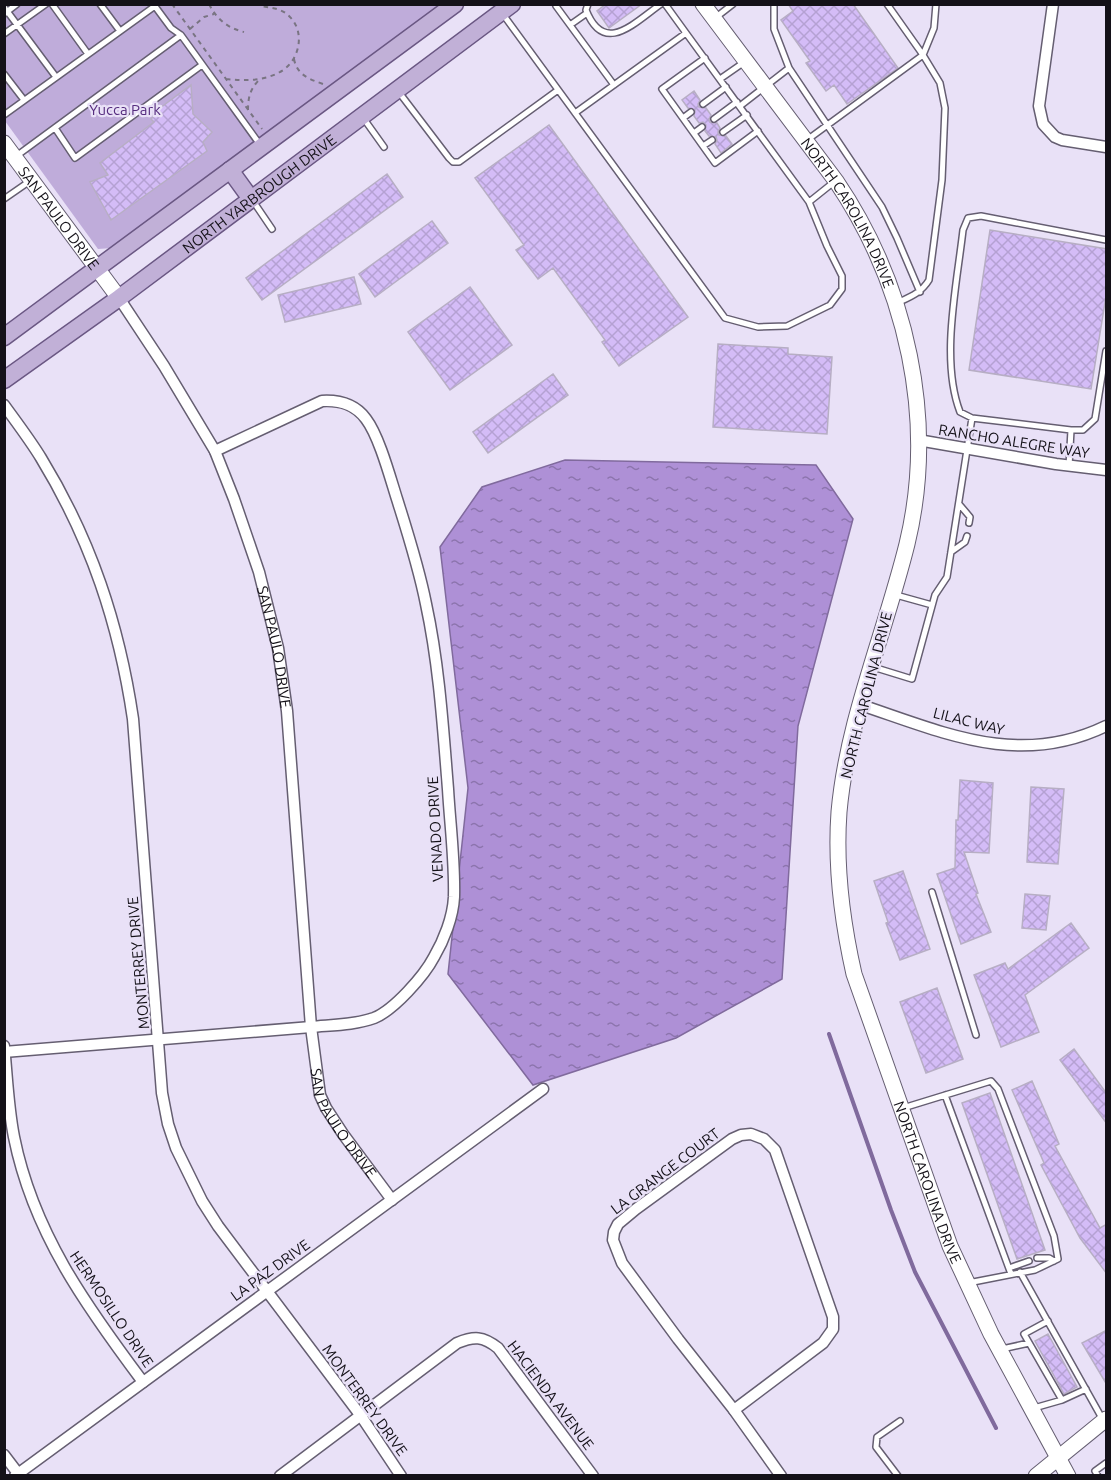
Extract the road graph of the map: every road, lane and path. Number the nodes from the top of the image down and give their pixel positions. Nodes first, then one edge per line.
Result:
1 (17, 4) edge
2 (46, 4) edge
3 (52, 4) edge
4 (100, 4) edge
5 (172, 4) edge
6 (209, 4) edge
7 (455, 4) edge
8 (588, 4) edge
9 (663, 4) edge
10 (703, 4) edge
11 (733, 4) edge
12 (774, 4) edge
13 (887, 4) edge
14 (936, 4) edge
15 (1053, 4) edge
16 (154, 5) edge
17 (260, 6) dead end
18 (556, 6) dead end
19 (507, 9) edge
20 (6, 11) edge
21 (587, 13) junction
22 (214, 14) junction
23 (714, 19) junction
24 (18, 25) junction
25 (570, 25) junction
26 (190, 29) junction
27 (120, 31) junction
28 (244, 32) dead end
29 (686, 33) junction
30 (4, 34) edge
31 (181, 35) junction
32 (88, 54) junction
33 (923, 55) junction
34 (705, 58) junction
35 (294, 59) junction
36 (746, 61) junction
37 (202, 65) junction
38 (789, 68) junction
39 (4, 74) edge
40 (56, 77) junction
41 (226, 79) junction
42 (261, 79) junction
43 (720, 79) junction
44 (614, 85) junction
45 (726, 87) junction
46 (765, 87) junction
47 (340, 89) junction
48 (397, 89) junction
49 (558, 90) junction
50 (24, 100) junction
51 (703, 104) dead end
52 (739, 104) junction
53 (248, 110) junction
54 (691, 112) dead end
55 (575, 113) junction
56 (4, 115) edge
57 (747, 115) junction
58 (362, 116) junction
59 (683, 118) junction
60 (714, 119) dead end
61 (828, 126) junction
62 (702, 127) dead end
63 (55, 128) junction
64 (758, 131) junction
65 (723, 132) dead end
66 (694, 133) junction
67 (712, 140) dead end
68 (805, 141) junction
69 (4, 143) edge
70 (266, 144) junction
71 (703, 146) junction
72 (384, 147) dead end
73 (1107, 147) edge
74 (15, 157) junction
75 (230, 170) junction
76 (32, 179) junction
77 (836, 181) junction
78 (4, 199) edge
79 (251, 199) junction
80 (809, 202) junction
81 (272, 229) dead end
82 (1107, 240) edge
83 (97, 267) junction
84 (920, 292) junction
85 (119, 298) junction
86 (896, 304) junction
87 (4, 337) edge
88 (1107, 351) edge
89 (4, 380) edge
90 (4, 405) edge
91 (972, 418) junction
92 (1071, 430) junction
93 (918, 440) junction
94 (968, 450) junction
95 (214, 451) junction
96 (1069, 466) junction
97 (1107, 470) edge
98 (959, 504) junction
99 (969, 523) dead end
100 (967, 536) dead end
101 (951, 552) junction
102 (892, 594) junction
103 (932, 605) junction
104 (872, 667) junction
105 (861, 705) junction
106 (1107, 726) edge
107 (932, 892) dead end
108 (311, 1027) junction
109 (976, 1035) dead end
110 (159, 1039) junction
111 (4, 1046) edge
112 (5, 1052) edge
113 (543, 1089) dead end
114 (945, 1095) junction
115 (900, 1108) junction
116 (392, 1200) junction
117 (1037, 1258) dead end
118 (1029, 1261) dead end
119 (1054, 1261) junction
120 (1010, 1271) junction
121 (1020, 1272) junction
122 (966, 1283) junction
123 (267, 1291) junction
124 (1048, 1322) junction
125 (1029, 1343) junction
126 (999, 1350) junction
127 (143, 1382) junction
128 (1086, 1389) junction
129 (1062, 1400) junction
130 (1031, 1409) junction
131 (734, 1410) junction
132 (361, 1416) junction
133 (1105, 1420) edge
134 (900, 1421) dead end
135 (4, 1455) edge
136 (1058, 1458) junction
137 (1107, 1463) edge
138 (18, 1475) edge
139 (280, 1476) edge
140 (401, 1476) edge
141 (593, 1476) edge
142 (781, 1476) edge
143 (898, 1476) edge
144 (1036, 1476) edge
145 (1068, 1476) edge
146 (1098, 1476) edge

1 - 20 lane
2 - 24 lane
3 - 32 lane
4 - 27 lane
5 - 26 path
6 - 22 path
7 - 47 main road
8 - 21 lane
9 - 21 lane
9 - 29 lane
10 - 23 main road, NORTH CAROLINA DRIVE
11 - 23 lane
12 - 38 lane
13 - 33 lane
14 - 33 lane
15 - 73 street
16 - 27 lane
16 - 31 lane
17 - 35 path
18 - 25 lane
19 - 48 main road, NORTH YARBROUGH DRIVE
19 - 49 lane
20 - 24 lane
21 - 25 lane
22 - 26 path
22 - 28 path
23 - 36 main road, NORTH CAROLINA DRIVE
24 - 30 lane
24 - 40 lane
25 - 44 lane
26 - 41 path
27 - 32 lane
29 - 34 lane
29 - 44 lane
31 - 37 lane
31 - 63 lane
32 - 40 lane
33 - 61 lane
33 - 84 lane
34 - 43 lane
34 - 59 lane
35 - 42 path
35 - 47 path
36 - 43 lane
36 - 46 main road, NORTH CAROLINA DRIVE
37 - 63 lane
37 - 70 lane
38 - 46 lane
38 - 61 lane
39 - 50 lane
40 - 50 lane
41 - 42 path
41 - 53 path
42 - 53 path
43 - 45 lane
44 - 55 lane
45 - 51 lane
45 - 52 lane
46 - 52 lane
46 - 68 main road, NORTH CAROLINA DRIVE
47 - 70 main road
48 - 49 lane
48 - 58 main road, NORTH YARBROUGH DRIVE
49 - 55 lane
50 - 56 lane
52 - 57 lane
52 - 60 lane
53 - 70 path
54 - 59 lane
55 - 80 lane
57 - 64 lane
57 - 65 lane
58 - 72 lane
58 - 79 main road, NORTH YARBROUGH DRIVE
59 - 66 lane
61 - 68 lane
61 - 84 lane
62 - 66 lane
63 - 74 lane
64 - 71 lane
64 - 80 lane
66 - 71 lane
67 - 71 lane
68 - 77 main road, NORTH CAROLINA DRIVE
69 - 74 main road, SAN PAULO DRIVE
70 - 75 main road
74 - 76 main road, SAN PAULO DRIVE
75 - 79 main road
75 - 83 main road
76 - 78 lane
76 - 83 main road, SAN PAULO DRIVE
77 - 80 lane
77 - 86 main road, NORTH CAROLINA DRIVE
79 - 81 lane
79 - 85 main road, NORTH YARBROUGH DRIVE
82 - 91 lane
83 - 85 main road, SAN PAULO DRIVE
83 - 87 main road
84 - 86 lane
85 - 89 main road, NORTH YARBROUGH DRIVE
85 - 95 street, SAN PAULO DRIVE
86 - 93 main road, NORTH CAROLINA DRIVE
88 - 92 lane
90 - 110 street, MONTERREY DRIVE
91 - 92 lane
91 - 94 lane
92 - 96 lane
93 - 94 street, RANCHO ALEGRE WAY
93 - 102 main road, NORTH CAROLINA DRIVE
94 - 96 street, RANCHO ALEGRE WAY
94 - 98 lane
95 - 108 street, SAN PAULO DRIVE
95 - 108 street, VENADO DRIVE
96 - 97 street, RANCHO ALEGRE WAY
98 - 99 lane
98 - 101 lane
100 - 101 lane
101 - 103 lane
102 - 103 lane
102 - 104 main road, NORTH CAROLINA DRIVE
103 - 104 lane
104 - 105 main road, NORTH CAROLINA DRIVE
105 - 106 street, LILAC WAY
105 - 115 main road, NORTH CAROLINA DRIVE
107 - 109 lane
108 - 110 street, VENADO DRIVE
108 - 116 street, SAN PAULO DRIVE
110 - 112 street, VENADO DRIVE
110 - 123 street, MONTERREY DRIVE
111 - 112 street, HERMOSILLO DRIVE
112 - 127 street, HERMOSILLO DRIVE
113 - 116 street, LA PAZ DRIVE
114 - 115 lane
114 - 119 lane
114 - 120 lane
115 - 122 main road, NORTH CAROLINA DRIVE
116 - 123 street, LA PAZ DRIVE
117 - 119 lane
118 - 120 lane
119 - 121 lane
120 - 121 lane
120 - 122 lane
121 - 124 lane
122 - 126 main road, NORTH CAROLINA DRIVE
123 - 127 street, LA PAZ DRIVE
123 - 132 street, MONTERREY DRIVE
124 - 125 lane
124 - 128 lane
125 - 126 lane
125 - 129 lane
126 - 130 main road, NORTH CAROLINA DRIVE
127 - 138 street, LA PAZ DRIVE
128 - 129 lane
128 - 133 lane
129 - 130 lane
130 - 136 main road, NORTH CAROLINA DRIVE
131 - 131 street, LA GRANGE COURT
131 - 142 street, LA GRANGE COURT
132 - 139 street
132 - 140 street, MONTERREY DRIVE
132 - 141 street, HACIENDA AVENUE
133 - 136 main road
134 - 143 lane
135 - 138 street
136 - 144 main road
136 - 145 main road, NORTH CAROLINA DRIVE
137 - 146 lane

